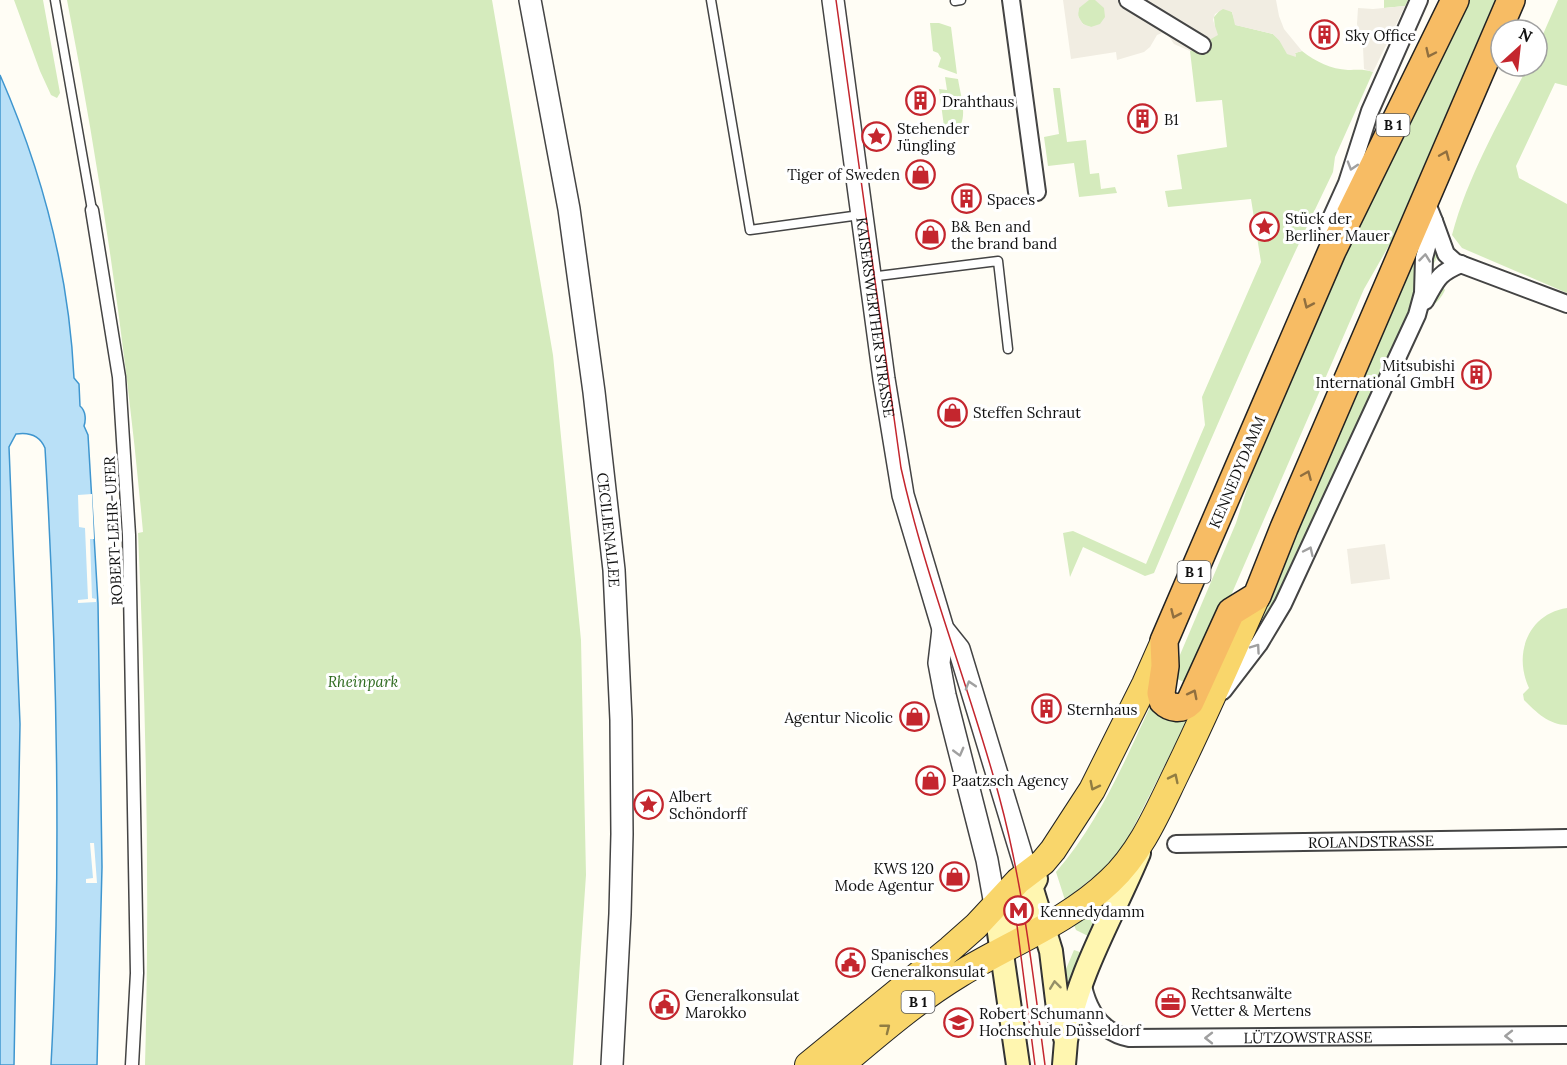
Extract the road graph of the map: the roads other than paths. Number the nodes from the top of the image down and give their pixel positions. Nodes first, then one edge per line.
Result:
1 (55, 0) edge
2 (530, 0) edge
3 (711, 0) edge
4 (833, 0) edge
5 (961, 0) edge
6 (1011, 0) edge
7 (1128, 0) edge
8 (1419, 0) edge
9 (1455, 0) edge
10 (1511, 0) edge
11 (955, 1) edge
12 (1202, 45) dead end
13 (1037, 192) dead end
14 (92, 210) joint
15 (1430, 211) junction
16 (862, 215) junction
17 (1332, 250) junction
18 (1461, 264) junction
19 (870, 278) junction
20 (1567, 304) edge
21 (1417, 315) junction
22 (1008, 349) dead end
23 (1257, 596) junction
24 (943, 628) junction
25 (1164, 641) junction
26 (1207, 710) junction
27 (1149, 831) junction
28 (1567, 838) edge
29 (1176, 844) dead end
30 (1034, 874) junction
31 (995, 905) junction
32 (1045, 928) junction
33 (1003, 951) junction
34 (1082, 979) junction
35 (1567, 1035) edge
36 (1066, 1041) junction
37 (132, 1065) edge
38 (612, 1065) edge
39 (808, 1065) edge
40 (841, 1065) edge
41 (1018, 1065) edge
42 (1065, 1065) edge

1 - 14 lane, ROBERT-LEHR-UFER
2 - 38 street, CECILIENALLEE
3 - 16 lane
4 - 16 street, KAISERSWERTHER STRASSE
5 - 11 lane
6 - 13 street
7 - 12 street
8 -> 17 street, KENNEDYDAMM
9 -> 17 highway, KENNEDYDAMM / B 1
15 -> 10 highway, B 1
14 - 37 street, ROBERT-LEHR-UFER
15 - 18 street
21 -> 15 street
23 -> 15 highway, B 1
16 - 19 street, KAISERSWERTHER STRASSE
17 -> 25 highway, KENNEDYDAMM / B 1
18 - 20 street
18 - 21 street
19 - 22 lane
19 - 24 street, KAISERSWERTHER STRASSE
26 -> 21 street
25 -> 23 highway
23 - 26 main road, B 1
30 -> 24 street, KAISERSWERTHER STRASSE
24 -> 31 street, KAISERSWERTHER STRASSE
25 -> 30 main road, KENNEDYDAMM / B 1
27 -> 26 main road, B 1
27 - 32 main road, B 1
27 - 34 main road, B 1
28 - 29 street, ROLANDSTRASSE
30 - 31 main road, B 1
30 - 32 main road, KAISERSWERTHER STRASSE
30 - 33 main road
31 - 33 main road
31 - 39 main road, B 1
32 - 33 main road, B 1
36 -> 32 main road, KAISERSWERTHER STRASSE
40 -> 33 main road, B 1
33 - 41 main road
35 -> 34 street, LÜTZOWSTRASSE
34 - 36 main road, B 1
36 - 42 main road, KAISERSWERTHER STRASSE

